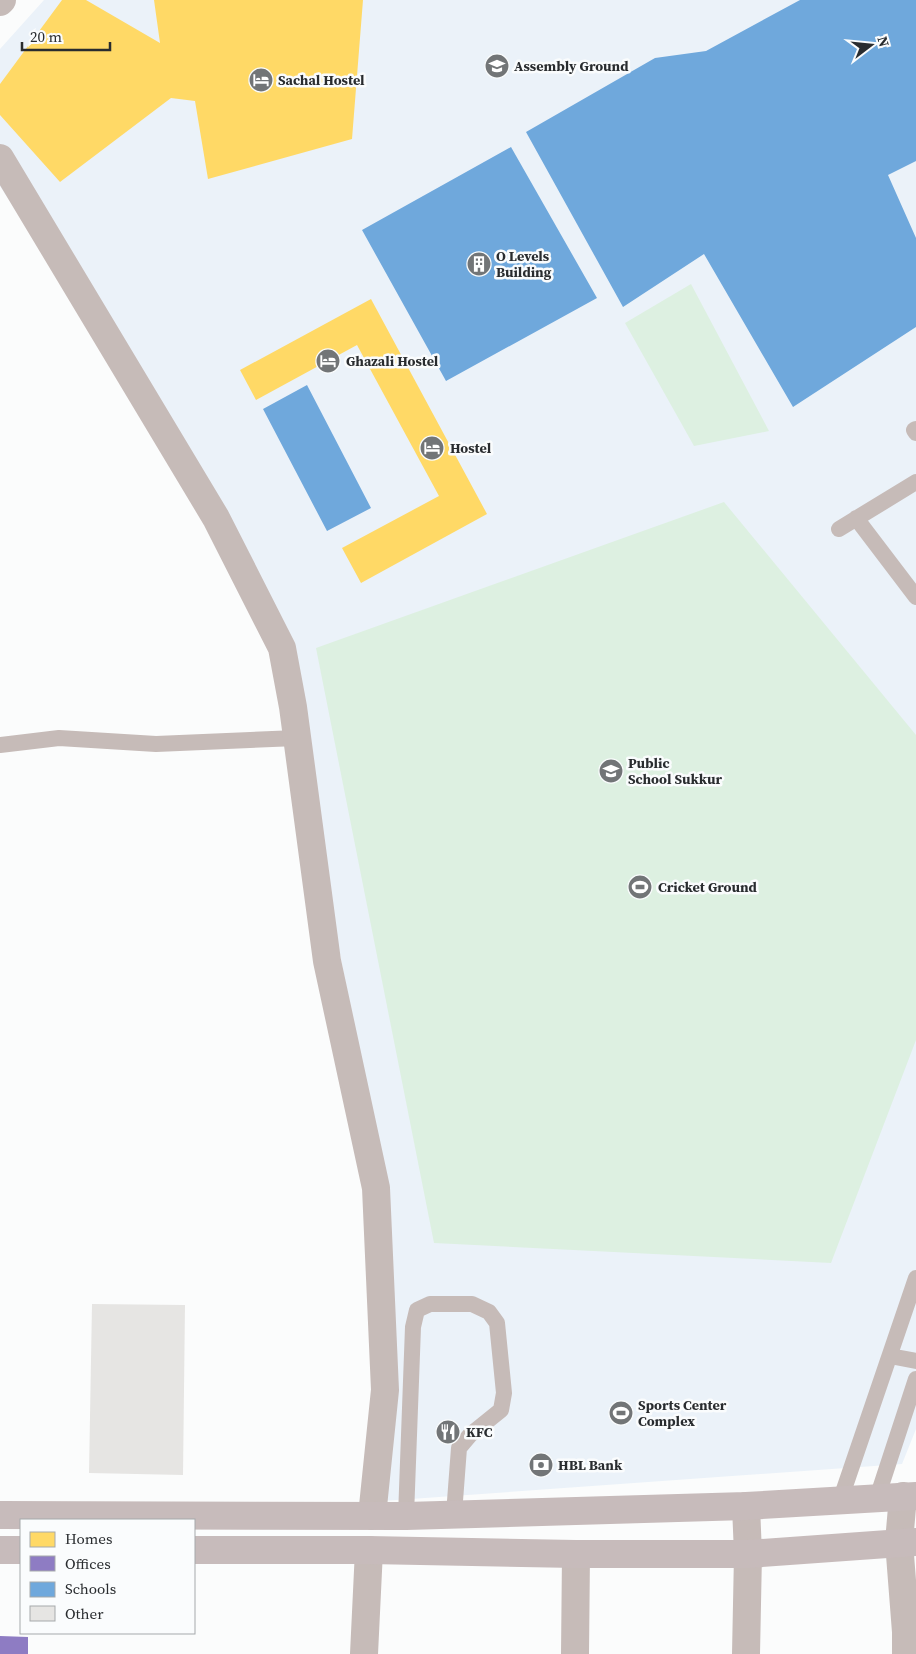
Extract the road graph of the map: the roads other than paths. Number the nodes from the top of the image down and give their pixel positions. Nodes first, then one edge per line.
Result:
1 (0, 158) edge
2 (916, 429) edge
3 (916, 433) edge
4 (916, 482) edge
5 (856, 518) junction
6 (839, 529) dead end
7 (916, 597) edge
8 (297, 738) junction
9 (0, 745) edge
10 (916, 1278) edge
11 (890, 1356) junction
12 (916, 1361) edge
13 (916, 1379) edge
14 (899, 1497) edge
15 (840, 1501) junction
16 (746, 1506) junction
17 (454, 1514) junction
18 (0, 1515) edge
19 (372, 1516) junction
20 (406, 1516) junction
21 (907, 1542) edge
22 (0, 1550) edge
23 (20, 1550) edge
24 (195, 1550) edge
25 (370, 1550) junction
26 (576, 1554) junction
27 (748, 1554) junction
28 (364, 1654) edge
29 (574, 1654) edge
30 (746, 1654) edge
31 (906, 1654) edge

1 - 8 street
2 - 3 lane
4 - 5 lane
5 - 6 lane
5 - 7 lane
8 - 9 lane
8 - 19 street
10 - 11 lane
11 - 12 lane
11 - 15 lane
13 - 14 lane
14 - 15 main road
14 - 21 street
15 - 16 main road
16 - 17 main road
16 - 27 street
17 - 20 main road
17 - 20 lane
18 - 19 main road
19 - 20 main road
21 - 27 main road
21 - 31 street
22 - 23 main road
24 - 25 main road
25 - 26 main road
25 - 28 street
26 - 27 main road
26 - 29 street
27 - 30 street

